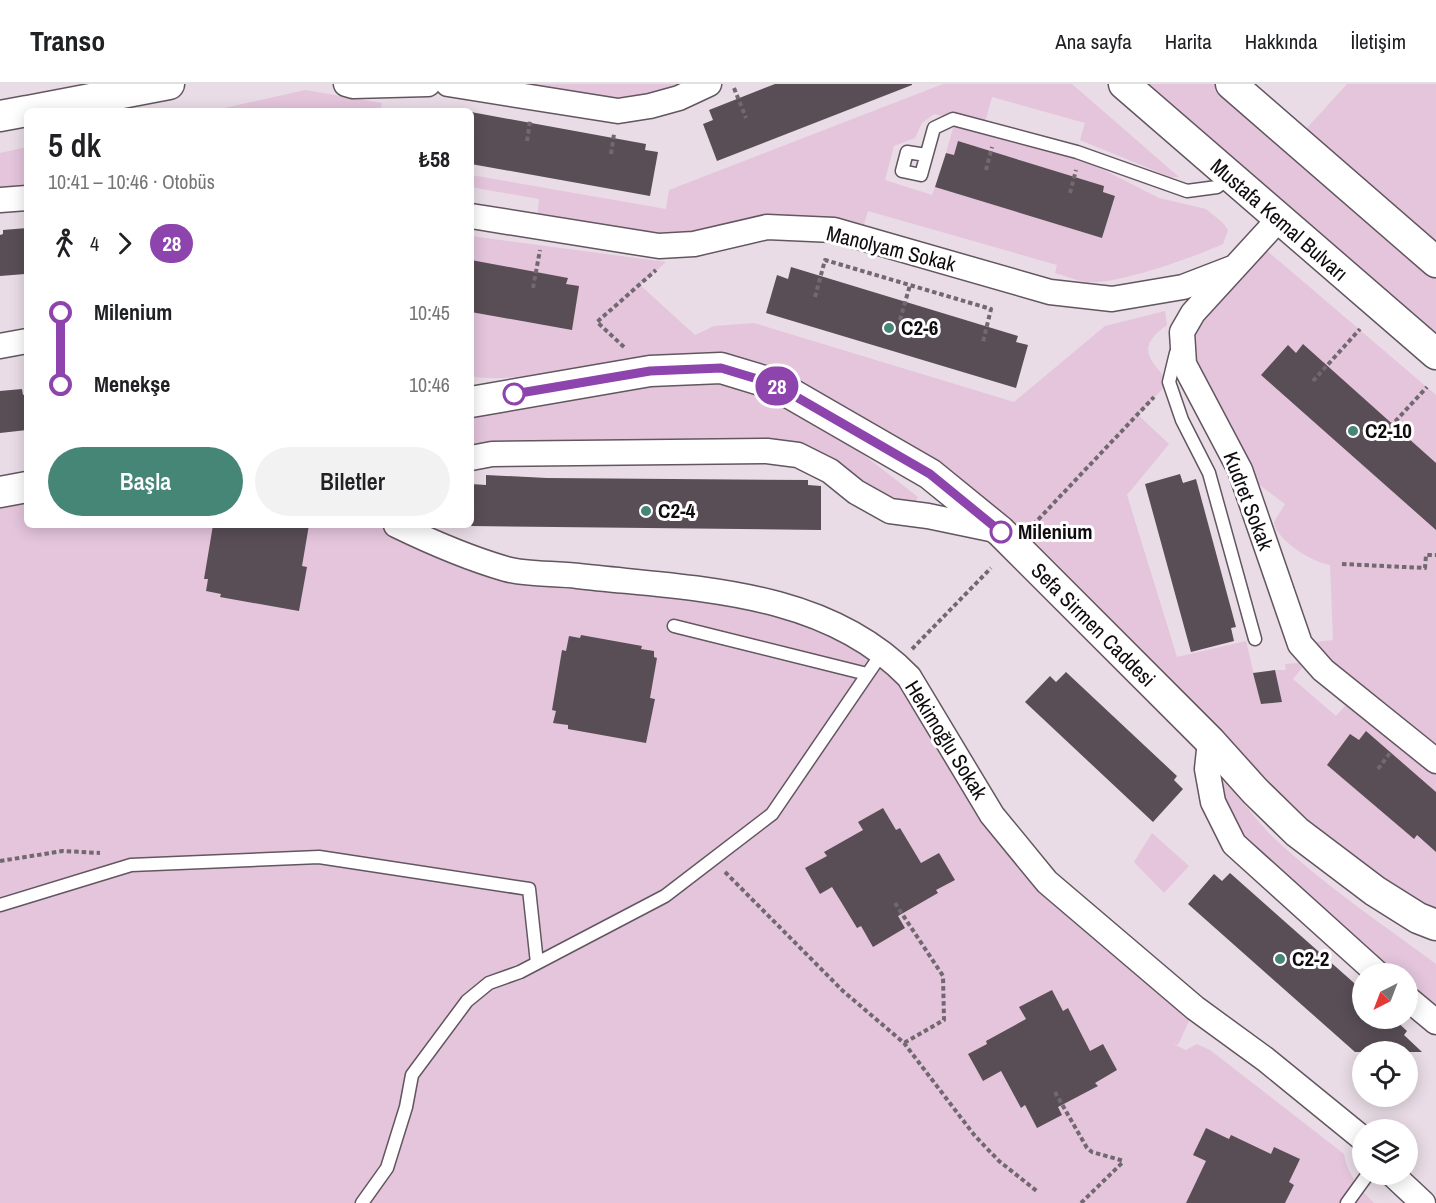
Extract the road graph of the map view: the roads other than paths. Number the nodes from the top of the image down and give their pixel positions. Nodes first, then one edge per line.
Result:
1 (169, 84) edge
2 (346, 84) edge
3 (428, 84) edge
4 (448, 84) edge
5 (709, 84) edge
6 (1124, 84) edge
7 (1231, 84) edge
8 (43, 108) edge
9 (24, 112) edge
10 (0, 116) edge
11 (926, 155) dead end
12 (1229, 178) junction
13 (24, 198) edge
14 (0, 200) edge
15 (474, 216) edge
16 (1278, 219) junction
17 (1436, 262) edge
18 (1235, 267) junction
19 (1182, 332) junction
20 (24, 342) edge
21 (0, 346) edge
22 (1436, 354) edge
23 (475, 399) edge
24 (474, 457) edge
25 (24, 488) edge
26 (0, 492) edge
27 (402, 528) edge
28 (1000, 531) junction
29 (675, 626) dead end
30 (1255, 639) dead end
31 (889, 659) junction
32 (867, 674) junction
33 (1210, 741) junction
34 (1436, 761) edge
35 (0, 905) edge
36 (1436, 925) edge
37 (537, 963) junction
38 (1366, 963) edge
39 (1418, 1007) edge
40 (1436, 1022) edge
41 (1352, 1130) edge
42 (1360, 1185) edge
43 (1404, 1185) edge
44 (362, 1203) edge
45 (1347, 1203) edge
46 (1423, 1203) edge

1 - 8 street
2 - 3 street
4 - 5 street
6 - 12 street, Mustafa Kemal Bulvarı
7 - 17 street
9 - 10 street
11 - 12 lane
12 - 16 street, Mustafa Kemal Bulvarı
13 - 14 street
15 - 18 street, Manolyam Sokak
16 - 18 street
16 - 22 street, Mustafa Kemal Bulvarı
18 - 19 street
19 - 30 lane
19 - 34 street, Kudret Sokak
20 - 21 street
23 - 28 street, Sefa Sirmen Caddesi
24 - 28 street
25 - 26 street
27 - 31 street, Hekimoğlu Sokak
28 - 33 street, Sefa Sirmen Caddesi
29 - 32 lane
31 - 32 lane
31 - 41 street, Hekimoğlu Sokak
32 - 37 lane
33 - 36 street, Sefa Sirmen Caddesi
33 - 38 street
35 - 37 lane
37 - 44 lane
39 - 40 street
42 - 45 lane
43 - 46 street

